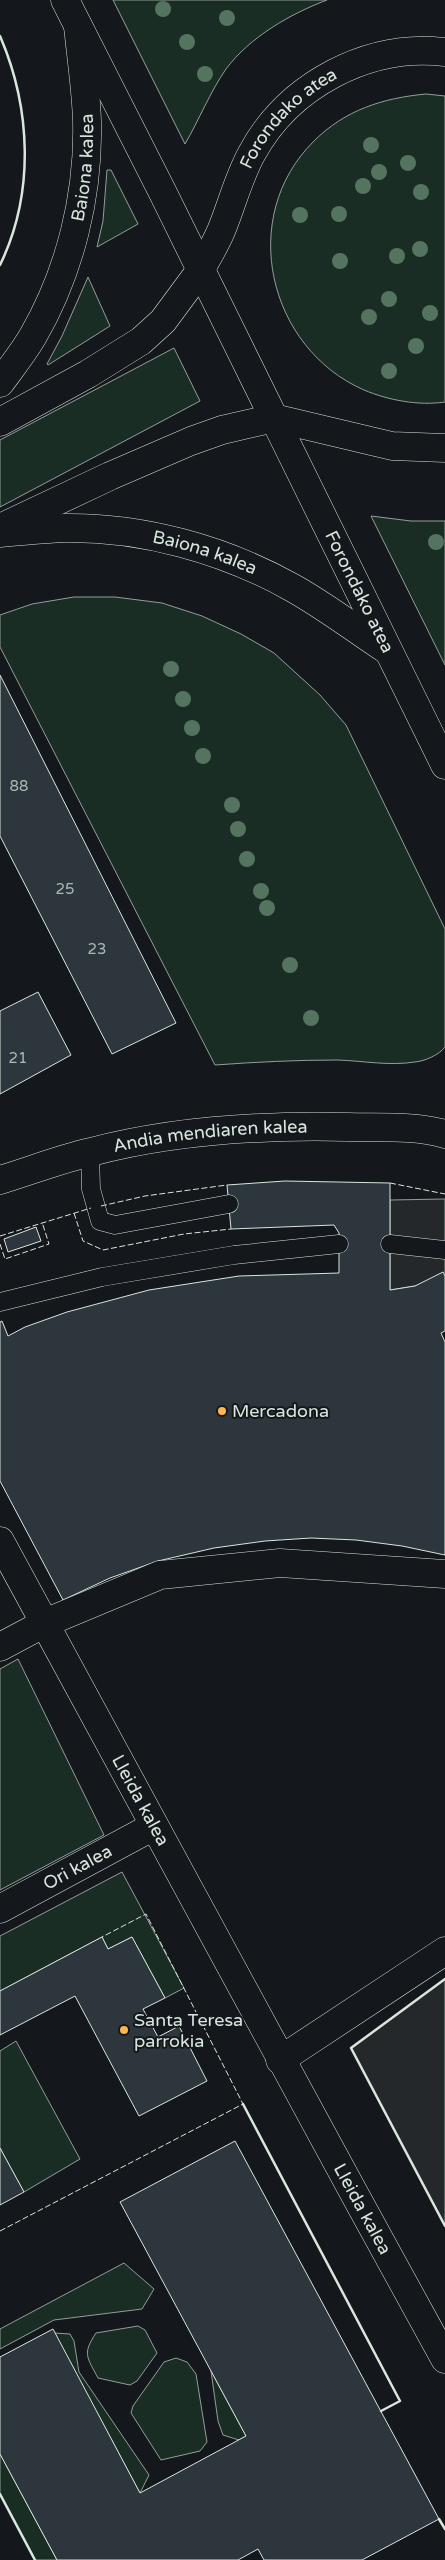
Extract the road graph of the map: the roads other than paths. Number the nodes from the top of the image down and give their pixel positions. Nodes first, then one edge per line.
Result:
1 (65, 0) edge
2 (77, 24) junction
3 (445, 52) edge
4 (200, 271) junction
5 (0, 383) edge
6 (274, 418) junction
7 (0, 422) edge
8 (445, 448) edge
9 (0, 528) edge
10 (0, 533) edge
11 (387, 650) junction
12 (445, 765) edge
13 (438, 1128) edge
14 (90, 1152) junction
15 (0, 1180) edge
16 (229, 1204) dead end
17 (339, 1244) dead end
18 (390, 1244) dead end
19 (445, 1250) edge
20 (0, 1302) edge
21 (0, 1541) edge
22 (445, 1574) edge
23 (45, 1623) junction
24 (0, 1647) edge
25 (154, 1826) junction
26 (0, 1909) edge
27 (445, 1951) edge
28 (280, 2060) junction
29 (445, 2359) edge

1 - 2 street, Forondako atea
2 - 4 street, Forondako atea
2 - 5 street, Baiona kalea
3 - 4 street, Forondako atea
4 - 6 street, Forondako atea
4 - 7 street
6 - 8 street
6 - 9 street
6 - 11 street, Forondako atea
10 - 11 street, Baiona kalea
11 - 12 street, Forondako atea
13 - 14 street, Andia mendiaren kalea
14 - 15 street, Andia mendiaren kalea
14 - 16 lane
17 - 20 lane
18 - 19 lane
21 - 23 street, Lleida kalea
22 - 23 street
23 - 24 street
23 - 25 street, Lleida kalea
25 - 26 street, Ori kalea
25 - 28 street, Lleida kalea
27 - 28 street
28 - 29 street, Lleida kalea

